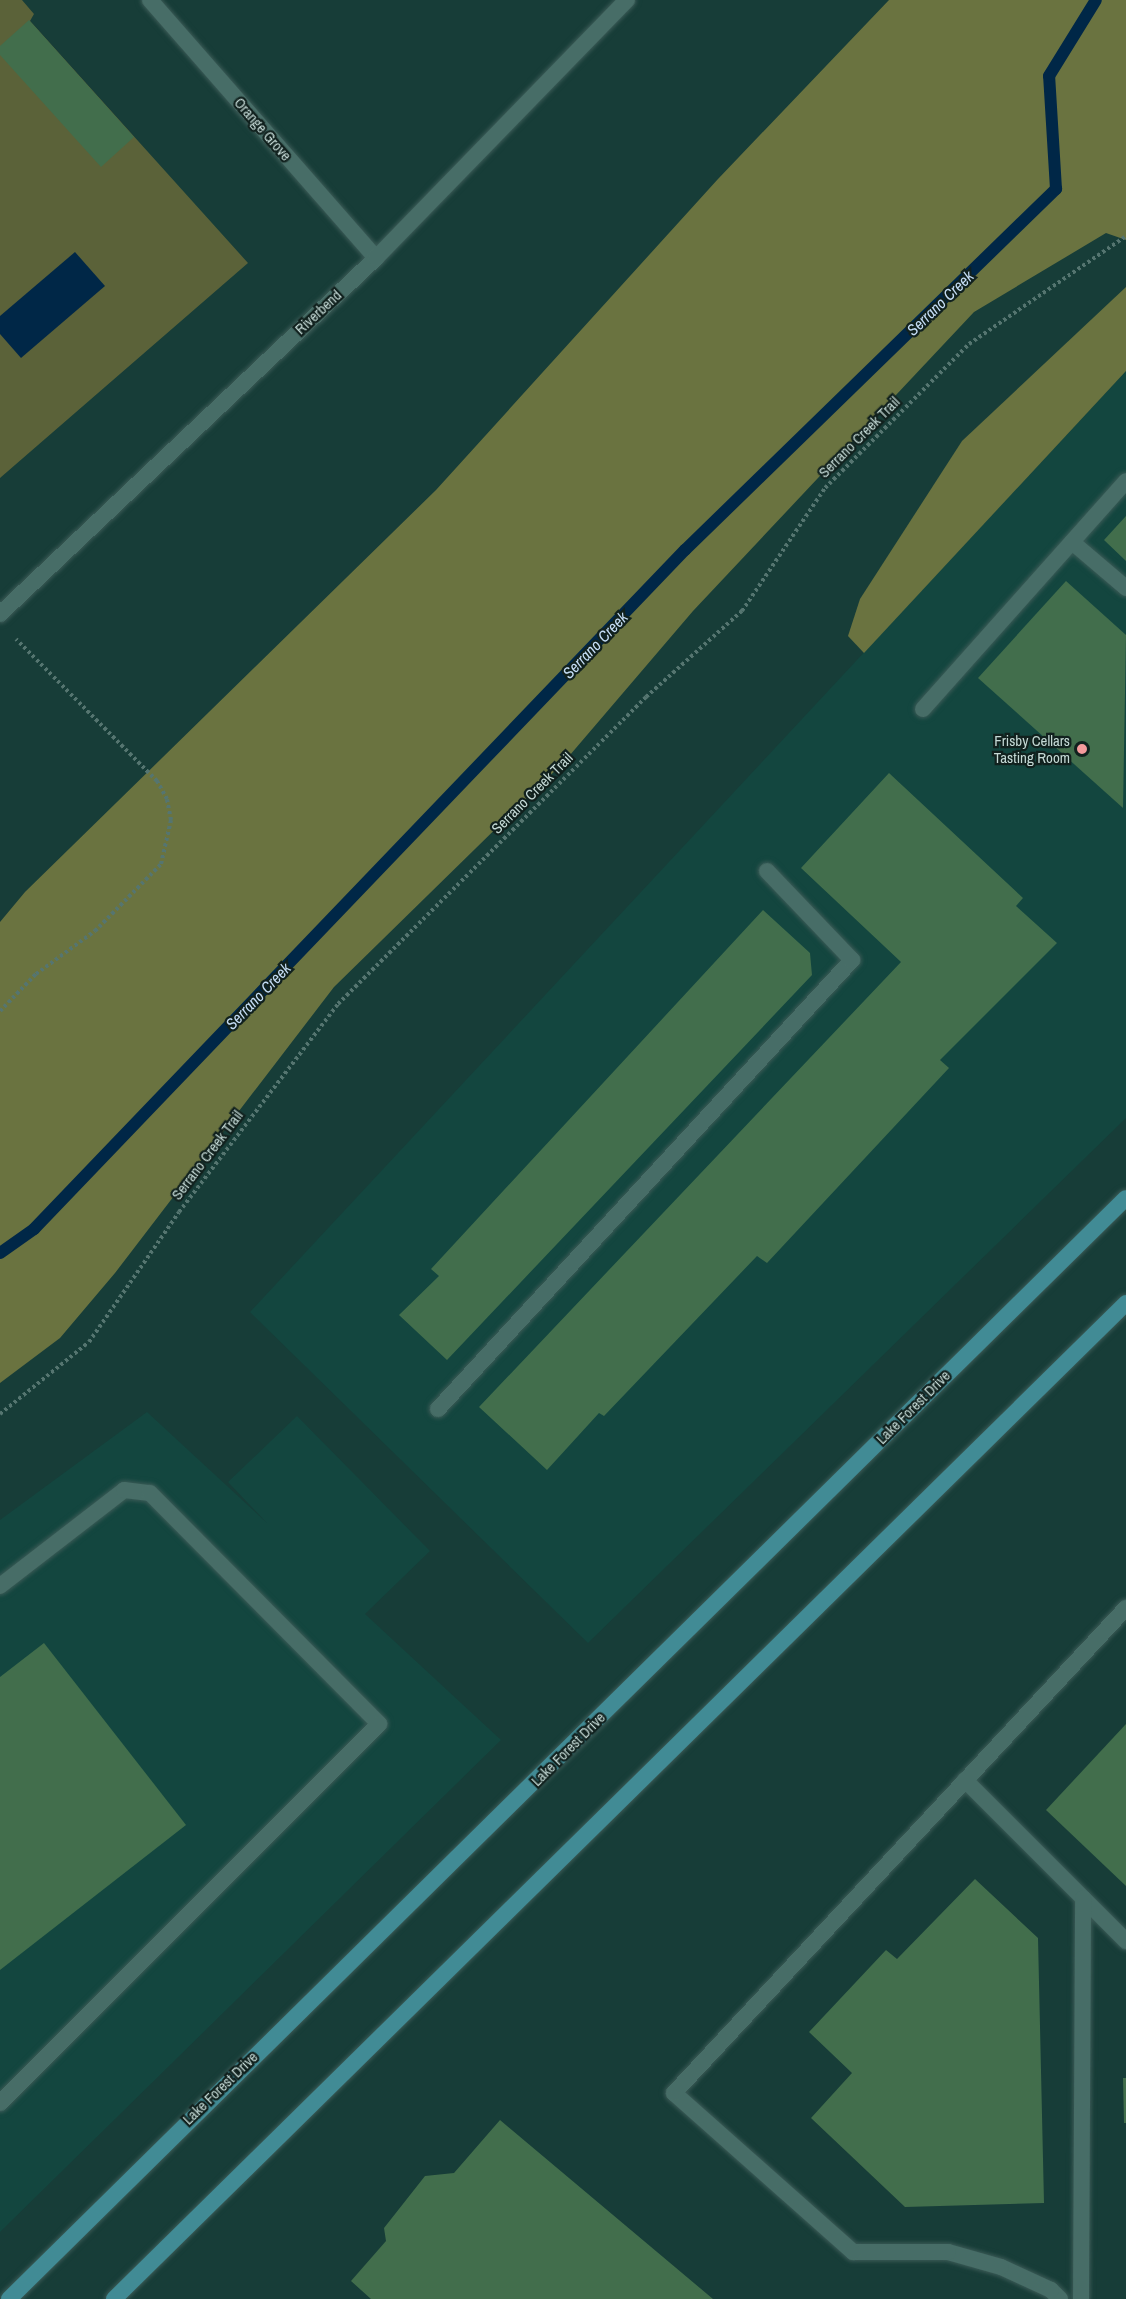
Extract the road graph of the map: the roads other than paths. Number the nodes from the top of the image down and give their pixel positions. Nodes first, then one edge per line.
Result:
1 (150, 0) edge
2 (627, 0) edge
3 (376, 258) junction
4 (1126, 481) edge
5 (1072, 542) junction
6 (1126, 588) edge
7 (0, 614) edge
8 (923, 710) dead end
9 (767, 871) dead end
10 (1126, 1198) edge
11 (1126, 1303) edge
12 (438, 1409) dead end
13 (0, 1586) edge
14 (1126, 1608) edge
15 (965, 1780) junction
16 (1083, 1898) junction
17 (1126, 1941) edge
18 (0, 2103) edge
19 (9, 2299) edge
20 (114, 2299) edge
21 (1060, 2299) edge
22 (1081, 2299) edge

1 - 3 street, Orange Grove
2 - 3 street, Riverbend
3 - 7 street, Riverbend
4 - 5 street
5 - 6 street
5 - 8 street
9 - 12 street
10 - 19 main road, Lake Forest Drive
11 - 20 main road
13 - 18 street
14 - 15 street
15 - 16 street
15 - 21 street
16 - 17 street
16 - 22 street

